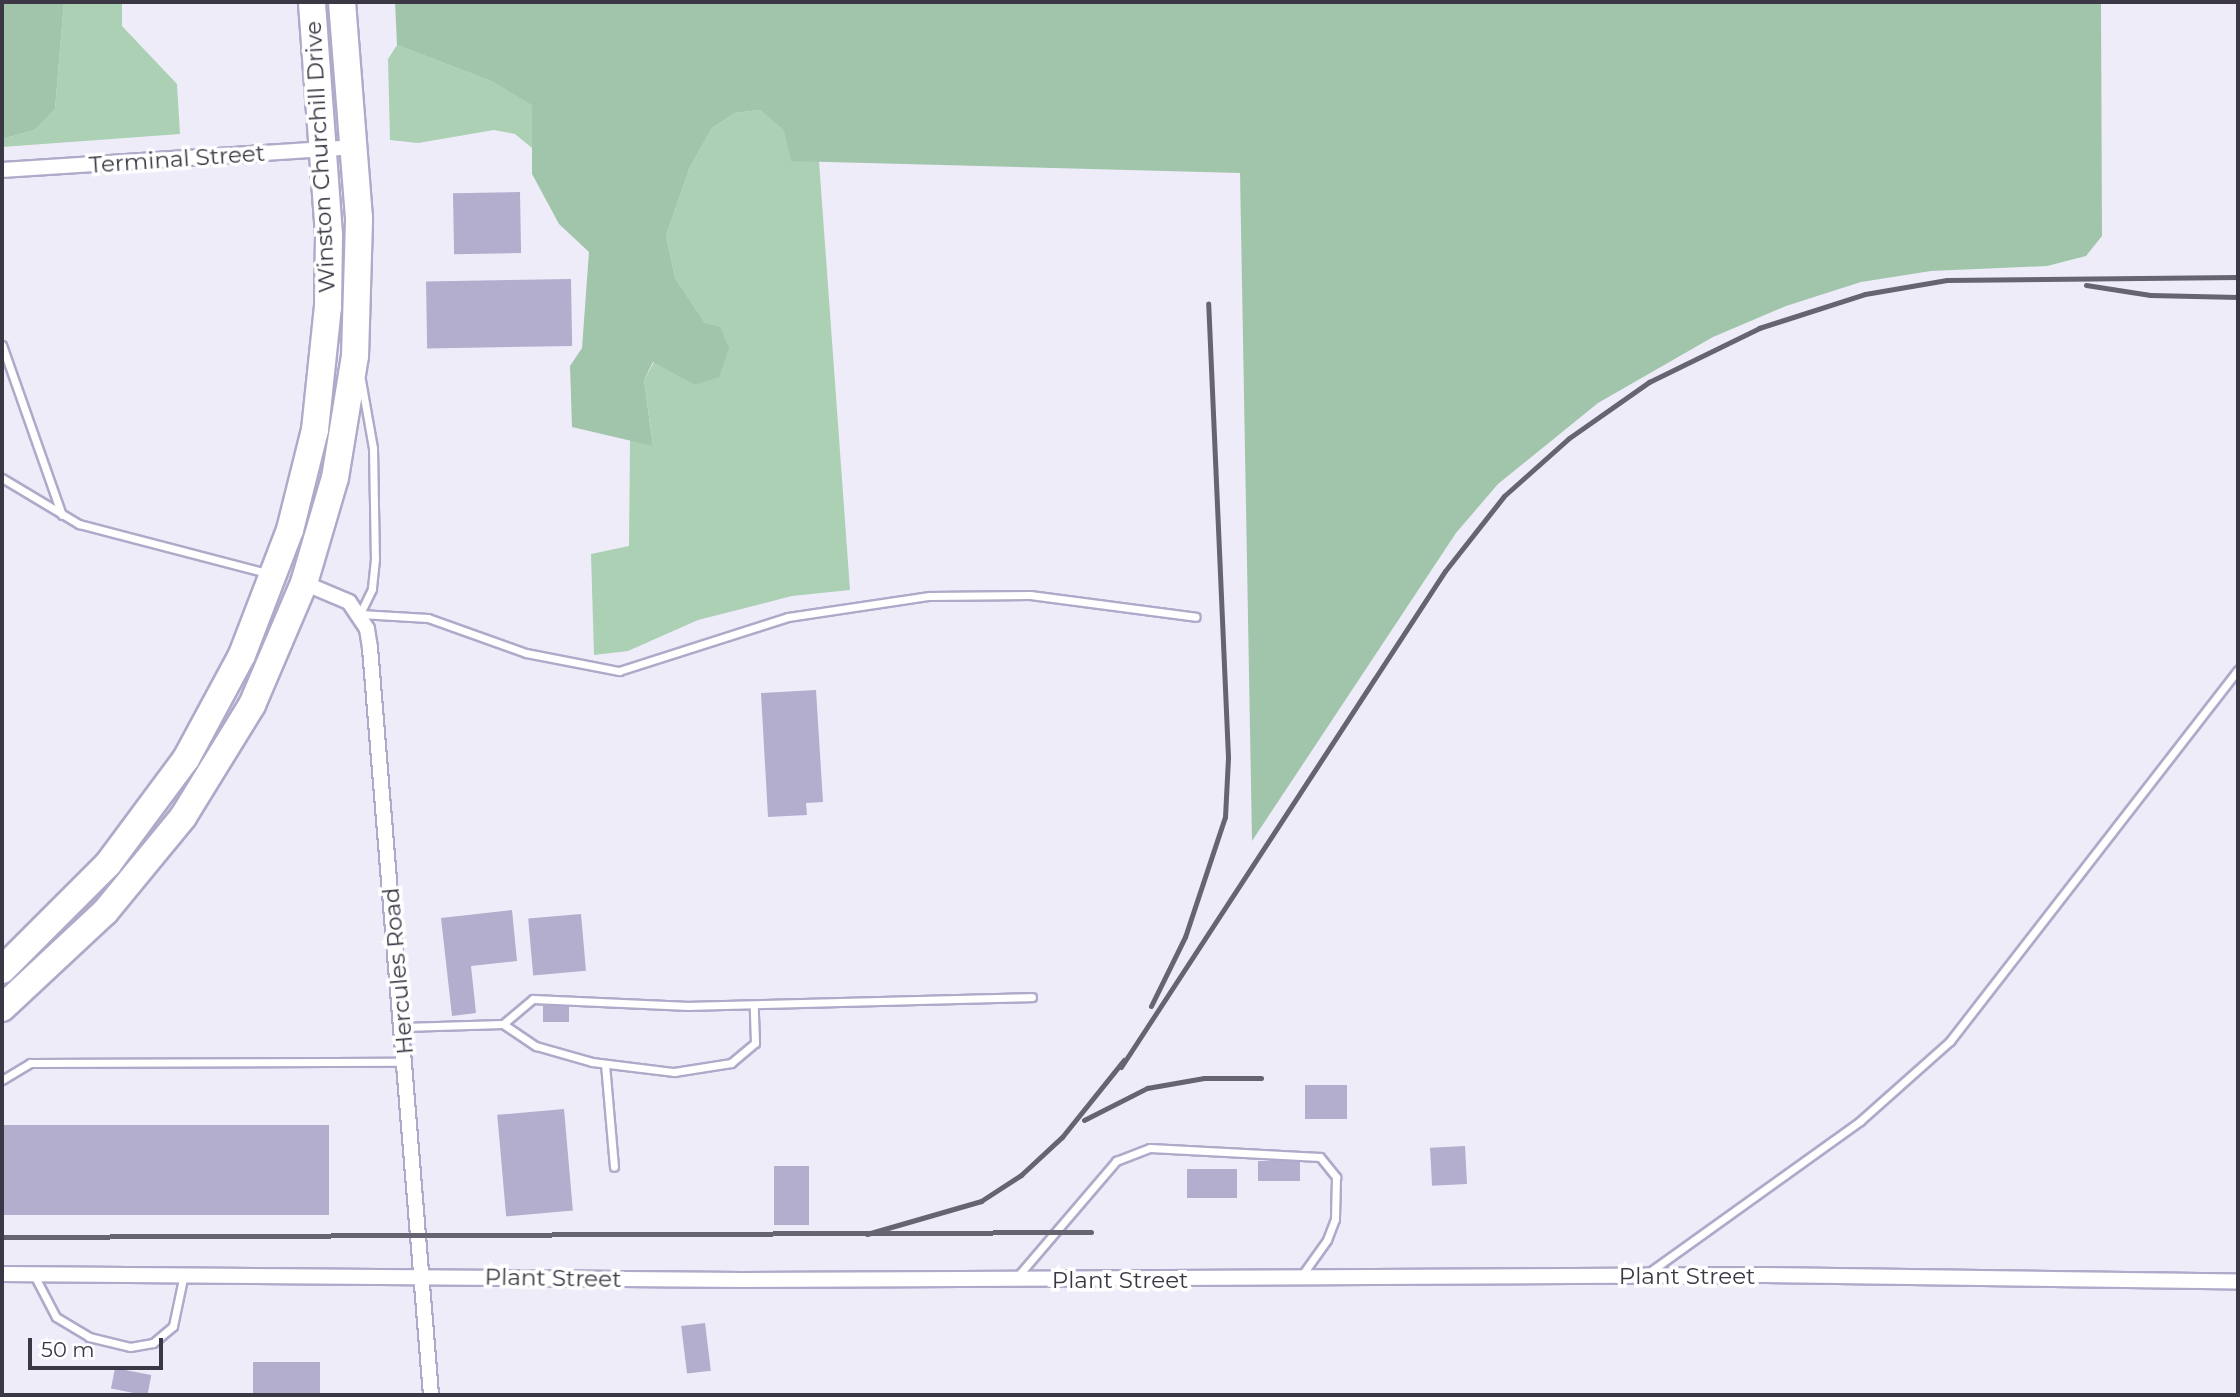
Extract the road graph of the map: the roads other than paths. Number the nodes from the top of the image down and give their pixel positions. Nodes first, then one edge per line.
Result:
1 (312, 2) edge
2 (342, 2) edge
3 (353, 147) junction
4 (323, 149) junction
5 (2, 170) edge
6 (2, 345) edge
7 (355, 356) junction
8 (2, 478) edge
9 (62, 515) junction
10 (290, 579) junction
11 (360, 614) junction
12 (1196, 617) dead end
13 (2238, 670) edge
14 (2, 970) edge
15 (1032, 997) dead end
16 (754, 1005) junction
17 (2, 1008) edge
18 (503, 1024) junction
19 (403, 1027) junction
20 (406, 1062) junction
21 (604, 1064) junction
22 (2, 1080) edge
23 (614, 1167) dead end
24 (184, 1273) junction
25 (2, 1274) edge
26 (34, 1274) junction
27 (423, 1276) junction
28 (1645, 1276) junction
29 (1014, 1280) junction
30 (1297, 1280) junction
31 (2238, 1282) edge
32 (431, 1395) edge

1 - 4 highway, Winston Churchill Drive
2 - 3 highway, Winston Churchill Drive
3 - 4 street, Terminal Street
3 - 7 highway, Winston Churchill Drive
4 - 5 street, Terminal Street
4 - 10 highway, Winston Churchill Drive
6 - 9 lane
7 - 10 highway, Winston Churchill Drive
7 - 11 lane
8 - 9 lane
9 - 10 lane
10 - 11 street
10 - 14 highway, Winston Churchill Drive
10 - 17 highway, Winston Churchill Drive
11 - 12 lane
11 - 19 street, Hercules Road
13 - 28 lane
15 - 16 lane
16 - 18 lane
16 - 21 lane
18 - 19 lane
18 - 21 lane
19 - 20 street, Hercules Road
20 - 22 lane
20 - 27 street, Hercules Road
21 - 23 lane
24 - 26 street, Plant Street
24 - 26 lane
24 - 27 street, Plant Street
25 - 26 street, Plant Street
27 - 29 street, Plant Street
27 - 32 street, Hercules Road
28 - 30 street, Plant Street
28 - 31 street, Plant Street
29 - 30 street, Plant Street
29 - 30 lane

